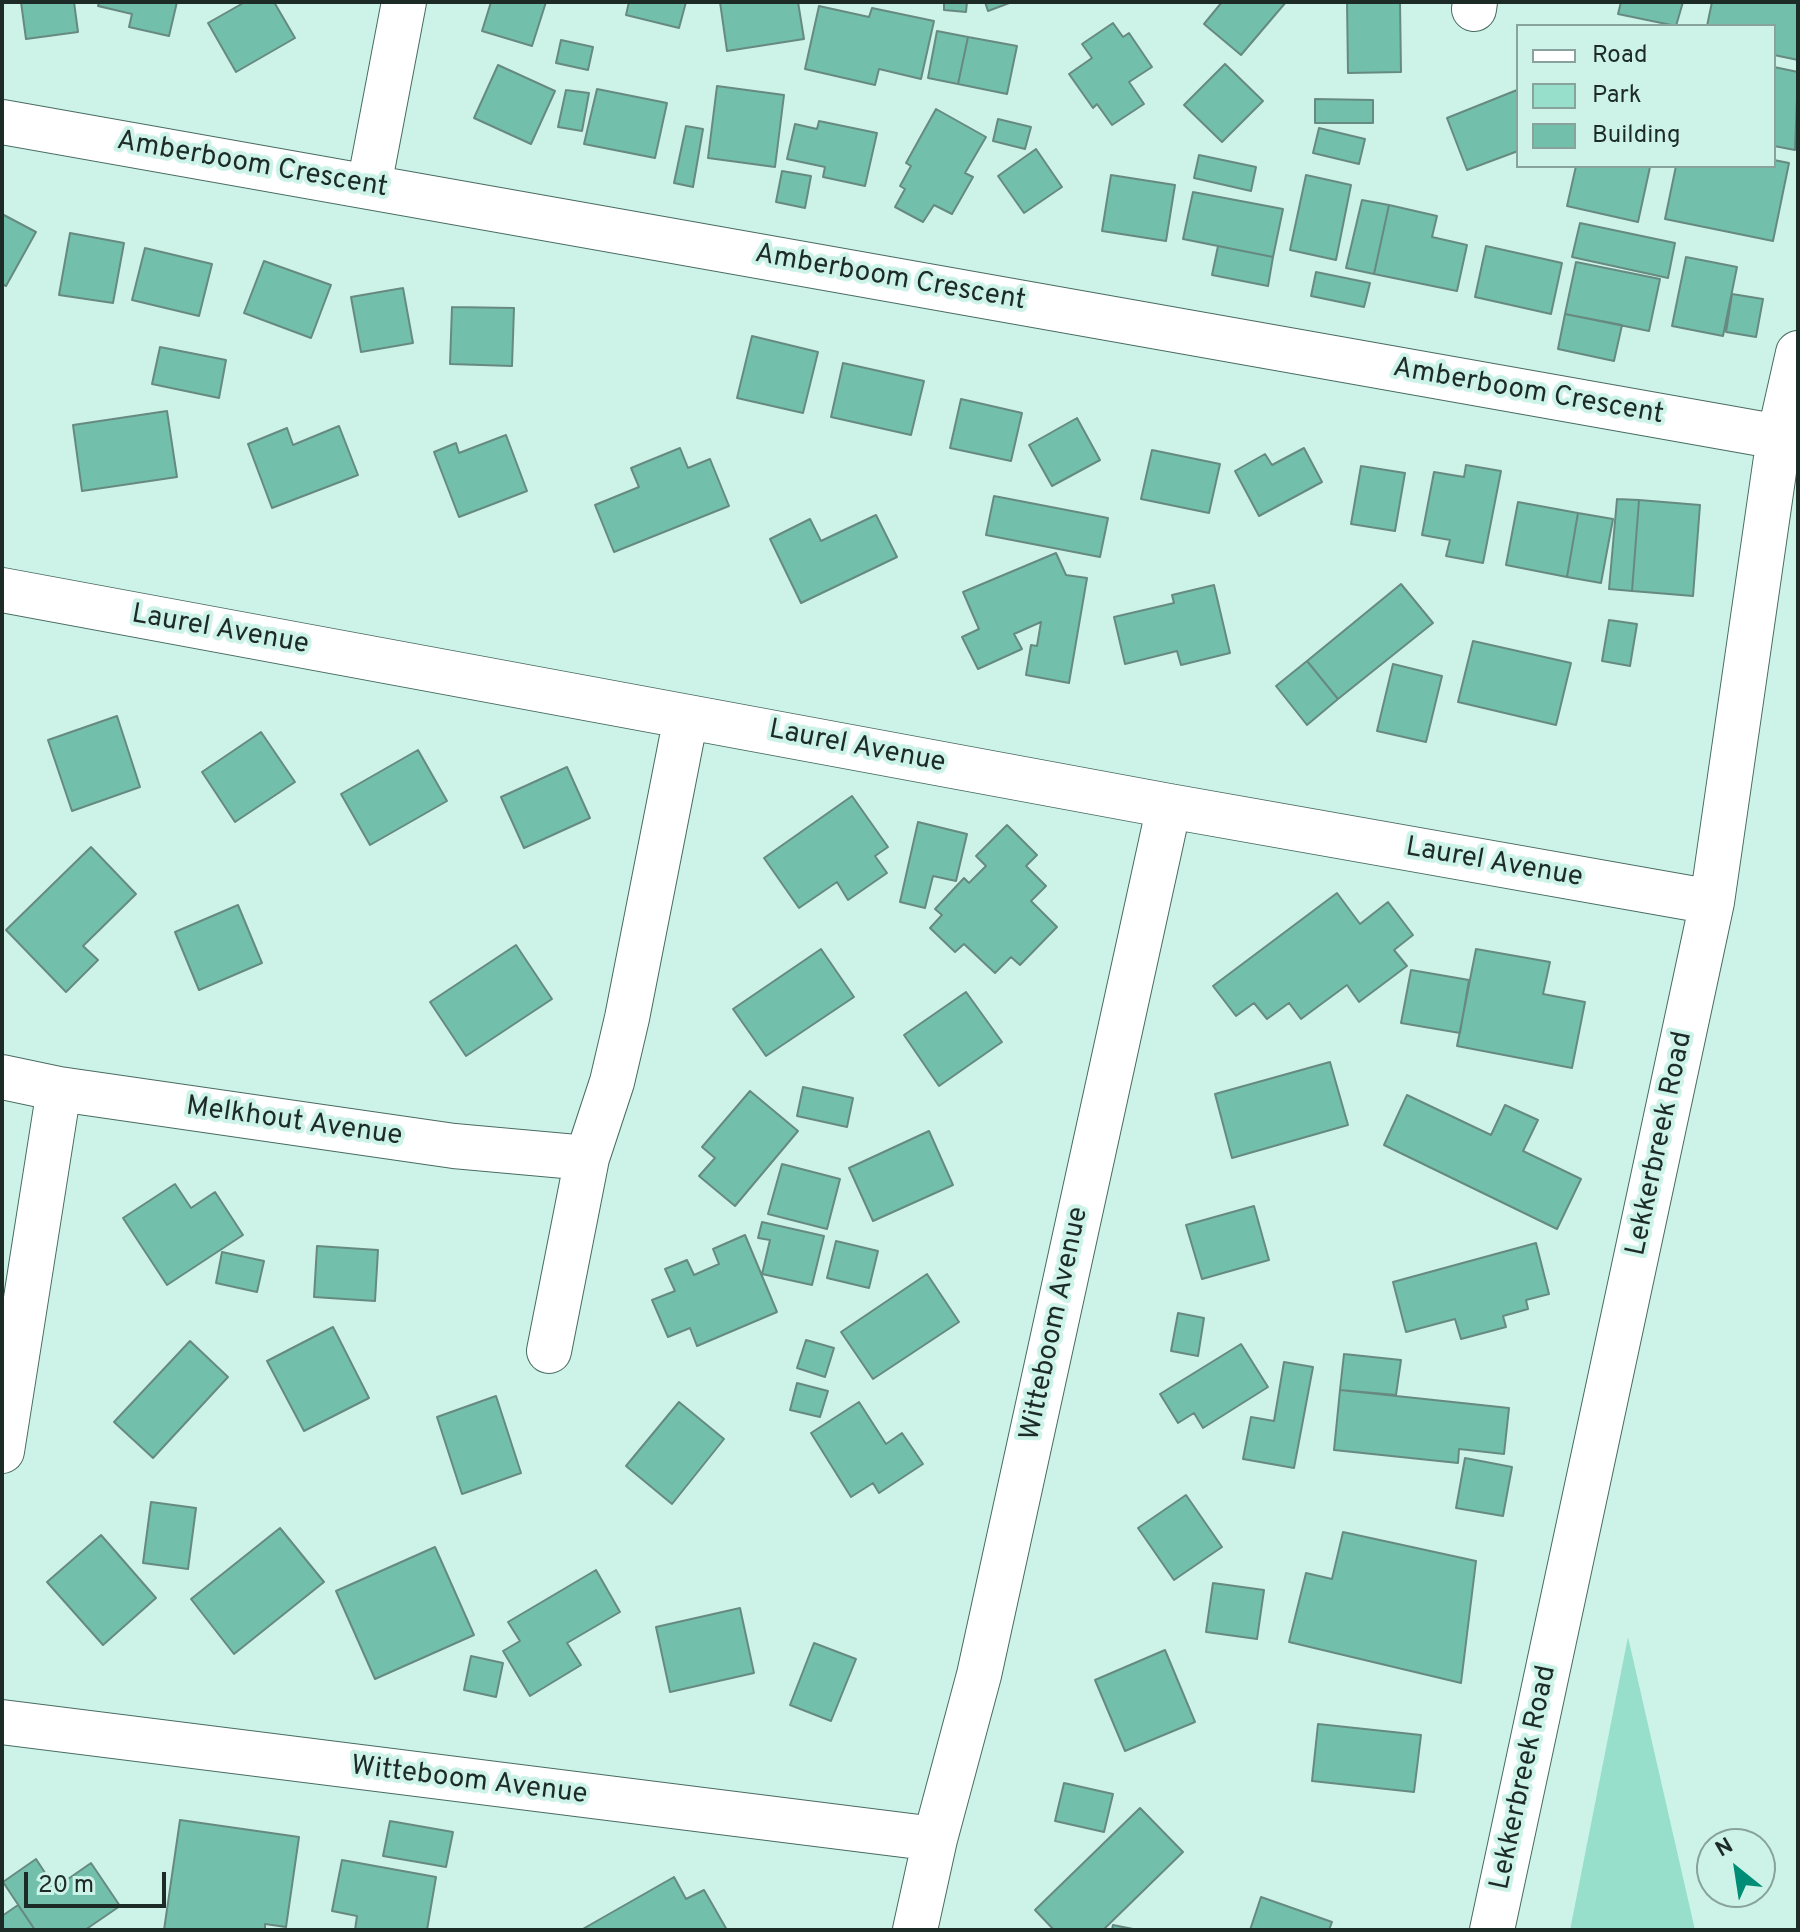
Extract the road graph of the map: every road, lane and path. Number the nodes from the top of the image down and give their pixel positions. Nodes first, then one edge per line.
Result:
1 (404, 2) edge
2 (2, 122) edge
3 (369, 186) junction
4 (1798, 353) edge
5 (1779, 437) junction
6 (2, 590) edge
7 (686, 717) junction
8 (1169, 806) junction
9 (1712, 902) junction
10 (2, 1077) edge
11 (59, 1089) junction
12 (587, 1158) junction
13 (549, 1351) dead end
14 (2, 1451) edge
15 (2, 1722) edge
16 (935, 1839) junction
17 (915, 1930) edge
18 (1492, 1930) edge

1 - 3 street
2 - 3 street, Amberboom Crescent
3 - 5 street, Amberboom Crescent
4 - 5 street, Lekkerbreek Road
5 - 9 street, Lekkerbreek Road
6 - 7 street, Laurel Avenue
7 - 8 street, Laurel Avenue
7 - 12 street
8 - 9 street, Laurel Avenue
8 - 16 street, Witteboom Avenue
9 - 18 street, Lekkerbreek Road
10 - 11 street, Melkhout Avenue
11 - 12 street, Melkhout Avenue
11 - 14 street
12 - 13 street
15 - 16 street, Witteboom Avenue
16 - 17 street, Witteboom Avenue

